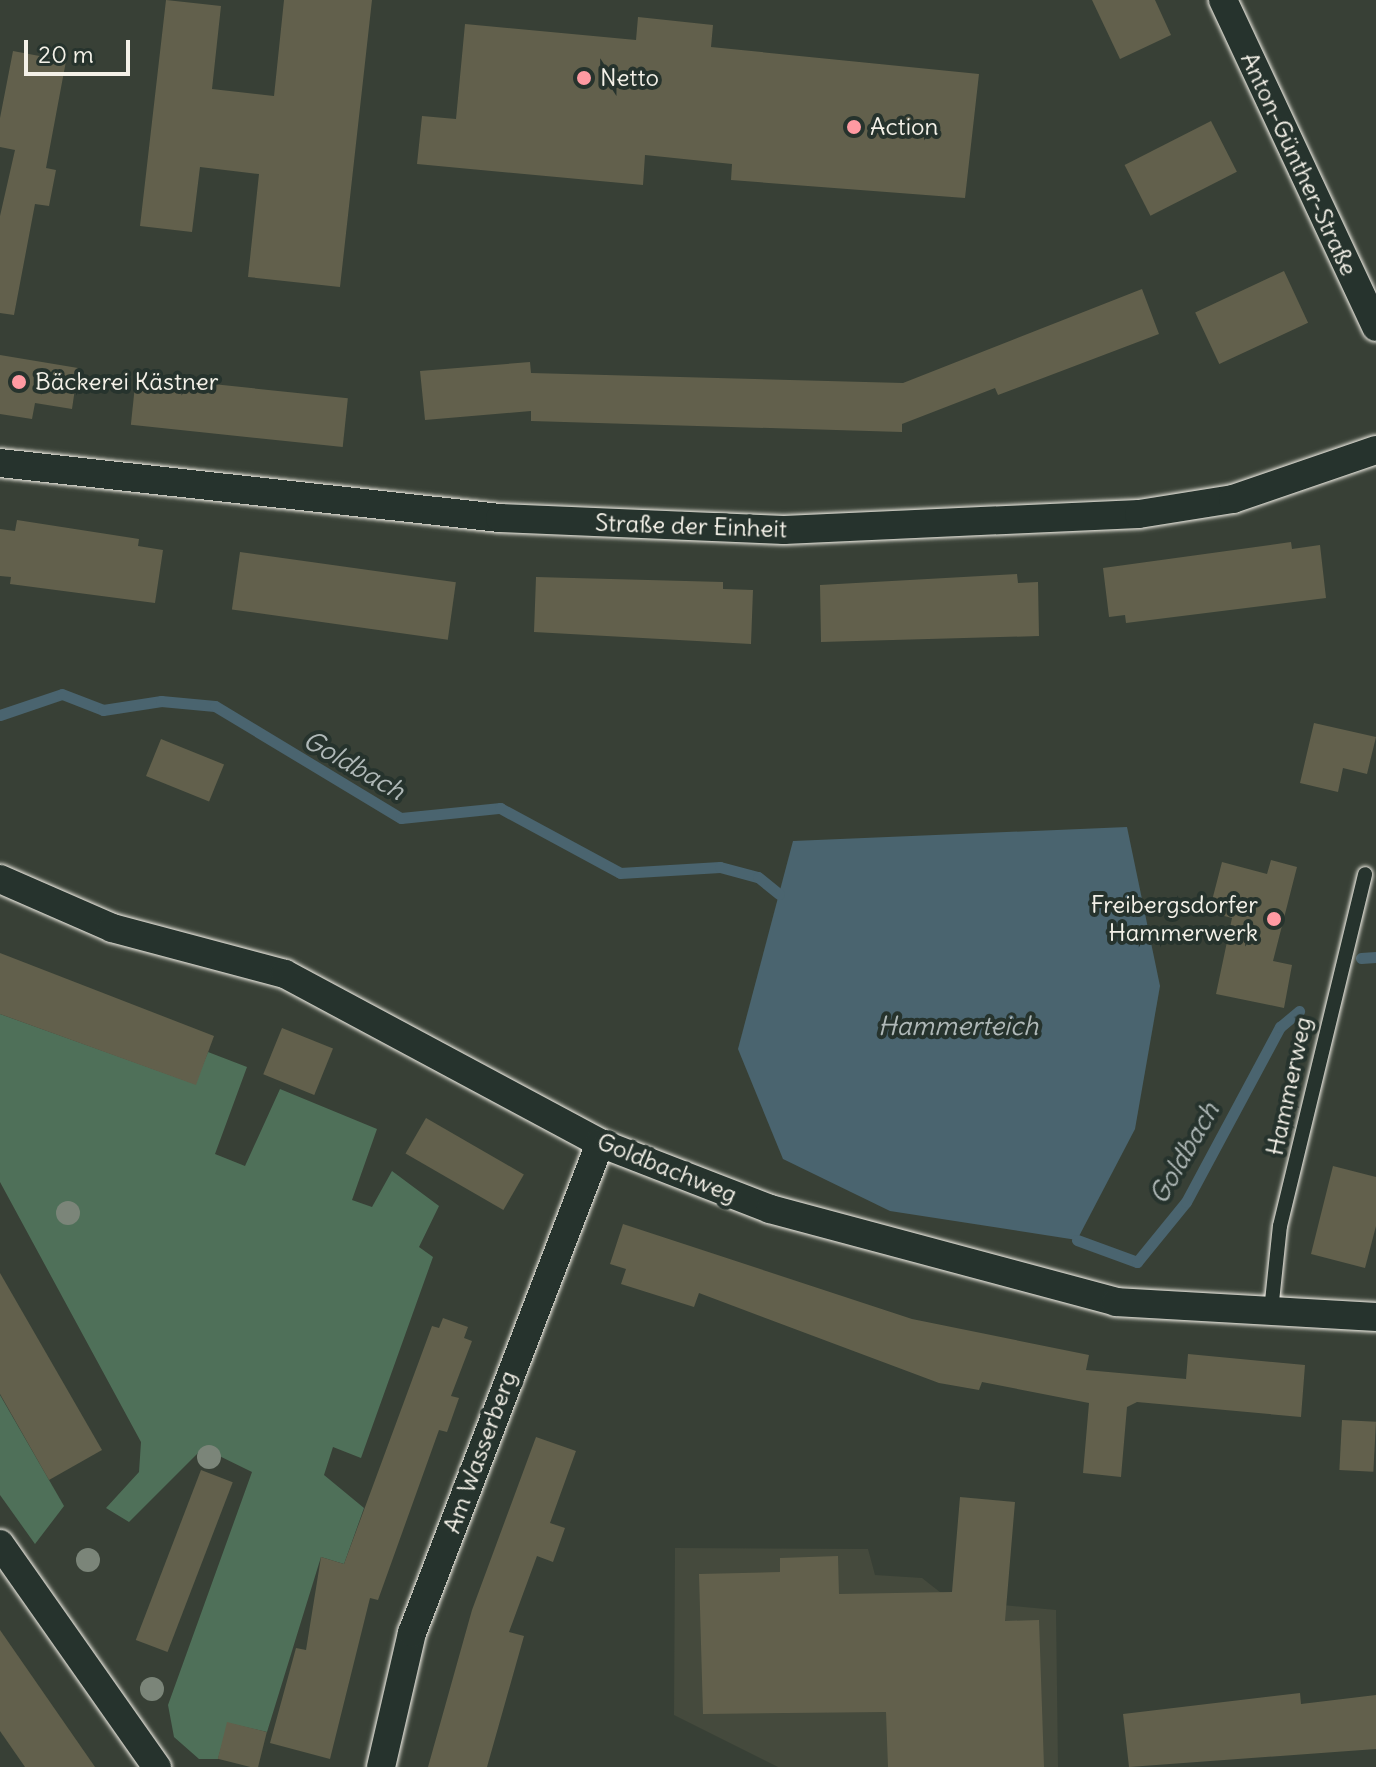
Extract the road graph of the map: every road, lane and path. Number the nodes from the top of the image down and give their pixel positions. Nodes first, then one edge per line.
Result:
1 (1223, 0) edge
2 (1376, 327) edge
3 (1376, 450) edge
4 (0, 463) edge
5 (1365, 874) dead end
6 (0, 879) edge
7 (600, 1143) junction
8 (1271, 1311) junction
9 (1376, 1317) edge
10 (0, 1544) edge
11 (157, 1767) edge
12 (381, 1767) edge

1 - 2 street, Anton-Günther-Straße
3 - 4 street, Straße der Einheit
5 - 8 lane, Hammerweg
6 - 7 street, Goldbachweg
7 - 8 street, Goldbachweg
7 - 12 street, Am Wasserberg
8 - 9 street, Goldbachweg
10 - 11 street

